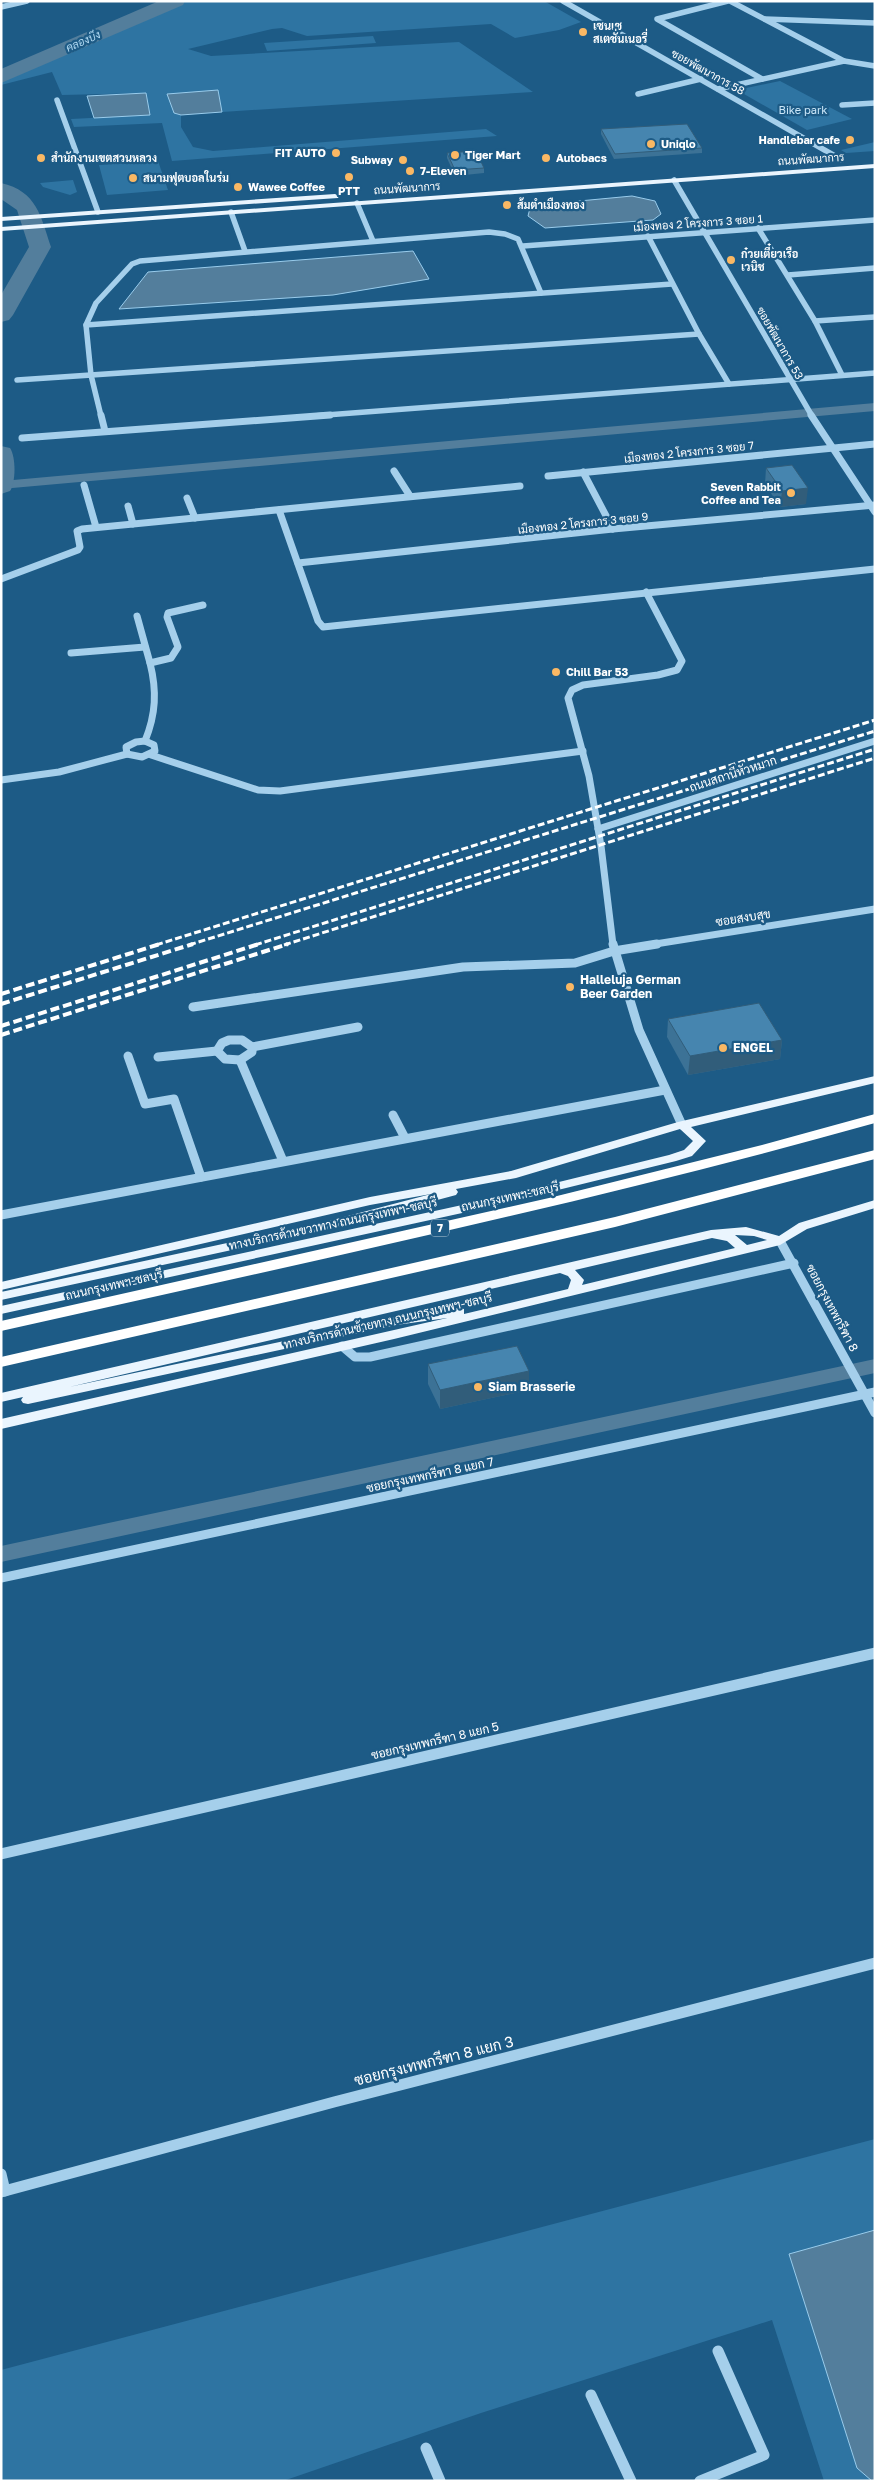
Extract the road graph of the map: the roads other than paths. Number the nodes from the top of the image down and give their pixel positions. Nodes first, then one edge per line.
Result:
1 (27, 1) edge
2 (563, 1) edge
3 (729, 1) edge
4 (1, 7) edge
5 (764, 19) junction
6 (875, 23) edge
7 (844, 61) junction
8 (875, 66) edge
9 (762, 79) junction
10 (701, 80) junction
11 (718, 89) junction
12 (638, 94) dead end
13 (57, 100) dead end
14 (875, 104) edge
15 (842, 105) dead end
16 (875, 158) edge
17 (842, 160) junction
18 (875, 166) edge
19 (846, 168) junction
20 (662, 173) junction
21 (674, 180) junction
22 (290, 199) junction
23 (356, 203) junction
24 (292, 208) junction
25 (98, 212) junction
26 (230, 212) junction
27 (1, 219) edge
28 (875, 220) edge
29 (758, 228) junction
30 (1, 229) edge
31 (705, 233) junction
32 (648, 236) junction
33 (373, 240) junction
34 (522, 246) junction
35 (244, 251) junction
36 (875, 268) edge
37 (788, 275) junction
38 (672, 284) junction
39 (541, 293) junction
40 (875, 316) edge
41 (815, 321) junction
42 (86, 325) junction
43 (699, 334) junction
44 (875, 372) edge
45 (91, 375) junction
46 (842, 375) junction
47 (790, 379) junction
48 (17, 380) dead end
49 (729, 384) junction
50 (105, 431) junction
51 (22, 438) dead end
52 (875, 444) edge
53 (831, 448) junction
54 (394, 471) dead end
55 (583, 472) junction
56 (548, 476) dead end
57 (84, 485) dead end
58 (520, 486) dead end
59 (410, 496) junction
60 (187, 498) dead end
61 (873, 505) edge
62 (128, 506) dead end
63 (279, 510) junction
64 (875, 512) edge
65 (195, 518) junction
66 (132, 524) junction
67 (96, 527) junction
68 (613, 529) junction
69 (298, 563) junction
70 (875, 569) edge
71 (1, 579) edge
72 (646, 592) junction
73 (203, 606) dead end
74 (137, 616) dead end
75 (145, 646) junction
76 (71, 653) dead end
77 (150, 664) junction
78 (146, 741) junction
79 (875, 741) edge
80 (583, 751) junction
81 (127, 754) junction
82 (151, 754) junction
83 (1, 780) edge
84 (598, 828) junction
85 (875, 909) edge
86 (614, 950) junction
87 (193, 1007) dead end
88 (358, 1027) dead end
89 (252, 1047) junction
90 (217, 1051) junction
91 (128, 1056) dead end
92 (158, 1057) dead end
93 (240, 1060) junction
94 (875, 1079) edge
95 (665, 1090) junction
96 (393, 1115) dead end
97 (875, 1118) edge
98 (682, 1126) junction
99 (404, 1138) junction
100 (875, 1154) edge
101 (283, 1161) junction
102 (512, 1175) junction
103 (201, 1176) junction
104 (875, 1204) edge
105 (1, 1214) edge
106 (711, 1234) junction
107 (780, 1241) junction
108 (745, 1250) junction
109 (794, 1263) junction
110 (562, 1269) junction
111 (1, 1286) edge
112 (574, 1291) junction
113 (1, 1296) edge
114 (1, 1310) edge
115 (495, 1310) junction
116 (1, 1326) edge
117 (342, 1346) junction
118 (1, 1362) edge
119 (862, 1390) junction
120 (875, 1392) edge
121 (1, 1398) edge
122 (1, 1406) edge
123 (875, 1413) edge
124 (1, 1424) edge
125 (1, 1578) edge
126 (875, 1653) edge
127 (1, 1854) edge
128 (875, 1963) edge
129 (1, 2174) edge
130 (3, 2191) edge
131 (718, 2351) dead end
132 (591, 2394) dead end
133 (426, 2448) dead end
134 (440, 2481) edge
135 (631, 2481) edge
136 (700, 2481) edge

1 - 4 street
2 - 10 street, ซอยพัฒนาการ 58
3 - 5 street
3 - 9 street
5 - 6 street
5 - 7 street
7 - 8 street
7 - 9 street
9 - 11 street
10 - 11 street, ซอยพัฒนาการ 58
10 - 12 street
11 - 17 street, ซอยพัฒนาการ 58
13 - 25 street
14 - 15 street
16 - 17 main road, ถนนพัฒนาการ
17 - 19 main road
17 - 20 main road, ถนนพัฒนาการ
18 - 19 main road, ถนนพัฒนาการ
19 - 21 main road, ถนนพัฒนาการ
20 - 21 main road
20 - 22 main road, ถนนพัฒนาการ
21 - 23 main road, ถนนพัฒนาการ
21 - 31 street, ซอยพัฒนาการ 53
22 - 24 main road
22 - 25 main road, ถนนพัฒนาการ
23 - 24 main road, ถนนพัฒนาการ
23 - 33 street
24 - 26 main road, ถนนพัฒนาการ
25 - 27 main road, ถนนพัฒนาการ
26 - 30 main road, ถนนพัฒนาการ
26 - 35 street
28 - 29 street, เมืองทอง 2 โครงการ 3 ซอย 1
29 - 31 street, เมืองทอง 2 โครงการ 3 ซอย 1
29 - 37 street
31 - 32 street, เมืองทอง 2 โครงการ 3 ซอย 1
31 - 47 street, ซอยพัฒนาการ 53
32 - 34 street, เมืองทอง 2 โครงการ 3 ซอย 1
32 - 38 street
33 - 34 street
33 - 35 street
34 - 39 street
35 - 42 street
36 - 37 street
37 - 41 street
38 - 39 street
38 - 43 street
39 - 42 street
40 - 41 street
41 - 46 street
42 - 45 street
43 - 45 street
43 - 49 street
44 - 46 street
45 - 48 street
45 - 50 street
46 - 47 street
47 - 49 street
47 - 53 street, ซอยพัฒนาการ 53
49 - 50 street
50 - 51 street
52 - 53 street, เมืองทอง 2 โครงการ 3 ซอย 7
53 - 55 street, เมืองทอง 2 โครงการ 3 ซอย 7
53 - 61 street, ซอยพัฒนาการ 53
54 - 59 street
55 - 56 street, เมืองทอง 2 โครงการ 3 ซอย 7
55 - 68 street
57 - 67 street
58 - 59 street
59 - 63 street
60 - 65 street
61 - 64 street, ซอยพัฒนาการ 53
61 - 68 street, เมืองทอง 2 โครงการ 3 ซอย 9
62 - 66 street
63 - 65 street
63 - 69 street
65 - 66 street
66 - 67 street
67 - 71 street
68 - 69 street, เมืองทอง 2 โครงการ 3 ซอย 9
69 - 72 street
70 - 72 street
72 - 80 street
73 - 77 street
74 - 75 street
75 - 76 street
75 - 77 street
77 - 78 street
78 - 81 street
78 - 82 street
79 - 84 street, ถนนสถานีหัวหมาก
80 - 82 street
80 - 84 street
81 - 82 street
81 - 83 street
84 - 86 street
85 - 86 street, ซอยสงบสุข
86 - 87 street, ซอยสงบสุข
86 - 95 street
88 - 89 street
89 - 90 street
89 - 93 street
90 - 92 street
90 - 93 street
91 - 103 street
93 - 101 street
94 - 98 main road, ทางบริการด้านขวาทาง ถนนกรุงเทพฯ-ชลบุรี
95 - 98 street
95 - 99 street
96 - 99 street
97 - 116 highway, ถนนกรุงเทพฯ-ชลบุรี / 7
98 - 102 main road, ทางบริการด้านขวาทาง ถนนกรุงเทพฯ-ชลบุรี
98 - 114 main road, ทางบริการด้านขวาทาง ถนนกรุงเทพฯ-ชลบุรี
99 - 101 street
100 - 118 highway
101 - 103 street
102 - 111 main road, ทางบริการด้านขวาทาง ถนนกรุงเทพฯ-ชลบุรี
102 - 113 main road
103 - 105 street
104 - 107 main road, ทางบริการด้านซ้ายทาง ถนนกรุงเทพฯ-ชลบุรี
106 - 107 main road, ทางบริการด้านซ้ายทาง ถนนกรุงเทพฯ-ชลบุรี
106 - 108 main road
106 - 110 main road, ทางบริการด้านซ้ายทาง ถนนกรุงเทพฯ-ชลบุรี
107 - 108 main road, ทางบริการด้านซ้ายทาง ถนนกรุงเทพฯ-ชลบุรี
107 - 109 street, ซอยกรุงเทพกรีฑา 8
108 - 112 main road, ทางบริการด้านซ้ายทาง ถนนกรุงเทพฯ-ชลบุรี
109 - 117 street
109 - 119 street, ซอยกรุงเทพกรีฑา 8
110 - 112 main road
110 - 121 main road, ทางบริการด้านซ้ายทาง ถนนกรุงเทพฯ-ชลบุรี
112 - 115 main road, ทางบริการด้านซ้ายทาง ถนนกรุงเทพฯ-ชลบุรี
115 - 117 main road, ทางบริการด้านซ้ายทาง ถนนกรุงเทพฯ-ชลบุรี
115 - 122 main road
117 - 124 main road, ทางบริการด้านซ้ายทาง ถนนกรุงเทพฯ-ชลบุรี
119 - 120 street, ซอยกรุงเทพกรีฑา 8 แยก 7
119 - 123 street, ซอยกรุงเทพกรีฑา 8
119 - 125 street, ซอยกรุงเทพกรีฑา 8 แยก 7
126 - 127 street, ซอยกรุงเทพกรีฑา 8 แยก 5
128 - 130 street, ซอยกรุงเทพกรีฑา 8 แยก 3
129 - 130 street
131 - 136 street
132 - 135 street
133 - 134 street

